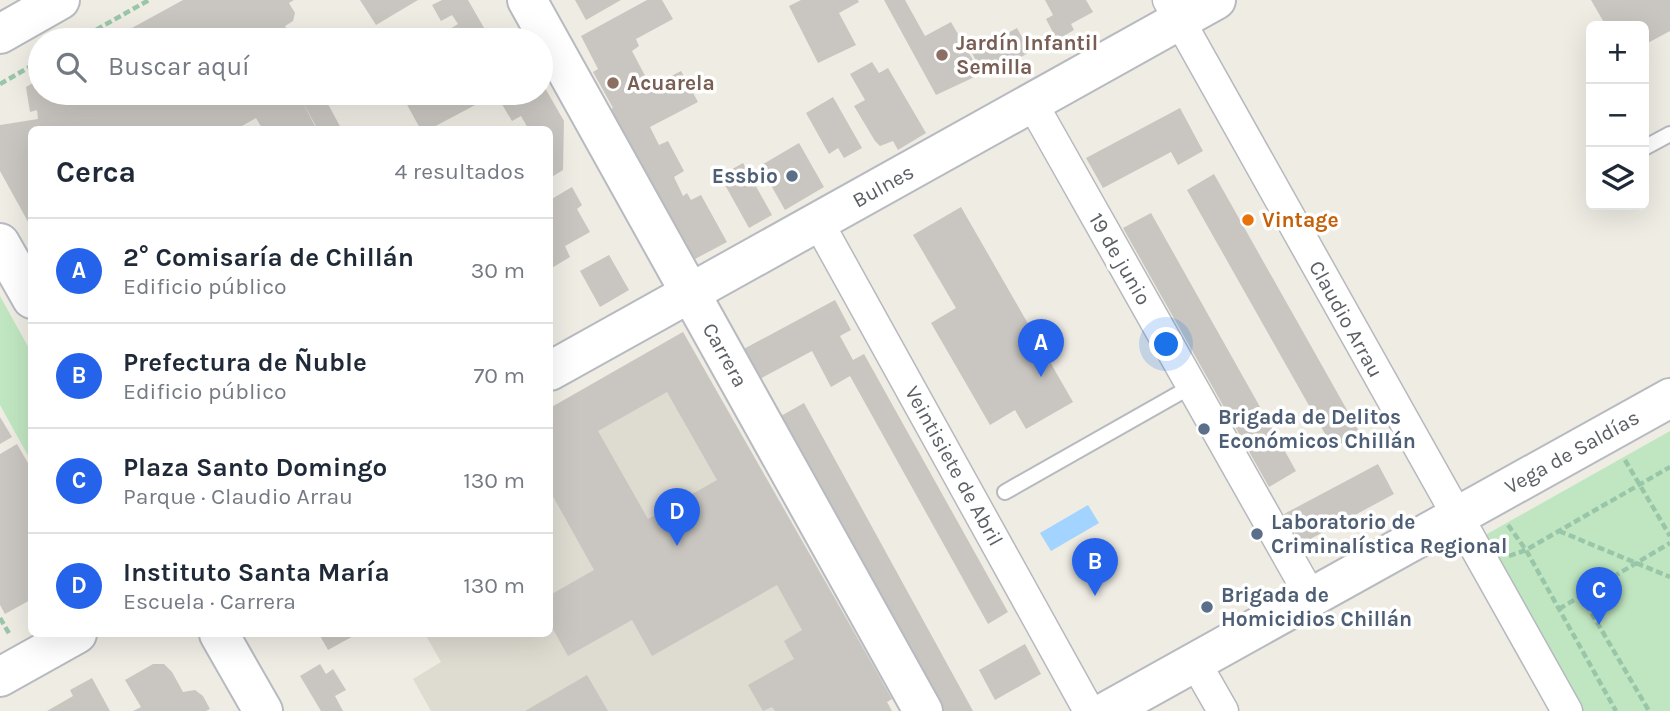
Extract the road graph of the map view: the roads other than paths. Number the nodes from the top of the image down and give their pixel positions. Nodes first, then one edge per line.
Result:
1 (60, 0) edge
2 (527, 0) edge
3 (1216, 0) edge
4 (1173, 10) edge
5 (543, 28) edge
6 (0, 34) edge
7 (553, 47) edge
8 (1032, 103) junction
9 (1670, 134) edge
10 (1646, 147) edge
11 (818, 222) junction
12 (0, 243) edge
13 (28, 292) edge
14 (690, 293) junction
15 (553, 369) edge
16 (1192, 386) junction
17 (1670, 398) edge
18 (1005, 492) dead end
19 (1457, 516) junction
20 (1311, 597) junction
21 (72, 637) edge
22 (221, 637) edge
23 (1195, 662) junction
24 (0, 677) edge
25 (263, 711) edge
26 (923, 711) edge
27 (1089, 711) edge
28 (1107, 711) edge
29 (1223, 711) edge
30 (1567, 711) edge

1 - 6 street
2 - 5 street, Carrera
3 - 4 street, Bulnes
4 - 8 street, Bulnes
4 - 19 street, Claudio Arrau
7 - 14 street, Carrera
8 - 11 street, Bulnes
8 - 16 street, 19 de junio
9 - 10 lane
11 - 14 street, Bulnes
11 - 27 street, Veintisiete de Abril
12 - 13 street
14 - 15 street, Bulnes
14 - 26 street, Carrera
16 - 18 lane
16 - 20 street, 19 de junio
17 - 19 street, Vega de Saldías
19 - 20 street, Vega de Saldías
19 - 30 street, Claudio Arrau
20 - 23 street, Vega de Saldías
21 - 24 street
22 - 25 street
23 - 28 street, Vega de Saldías
23 - 29 street

